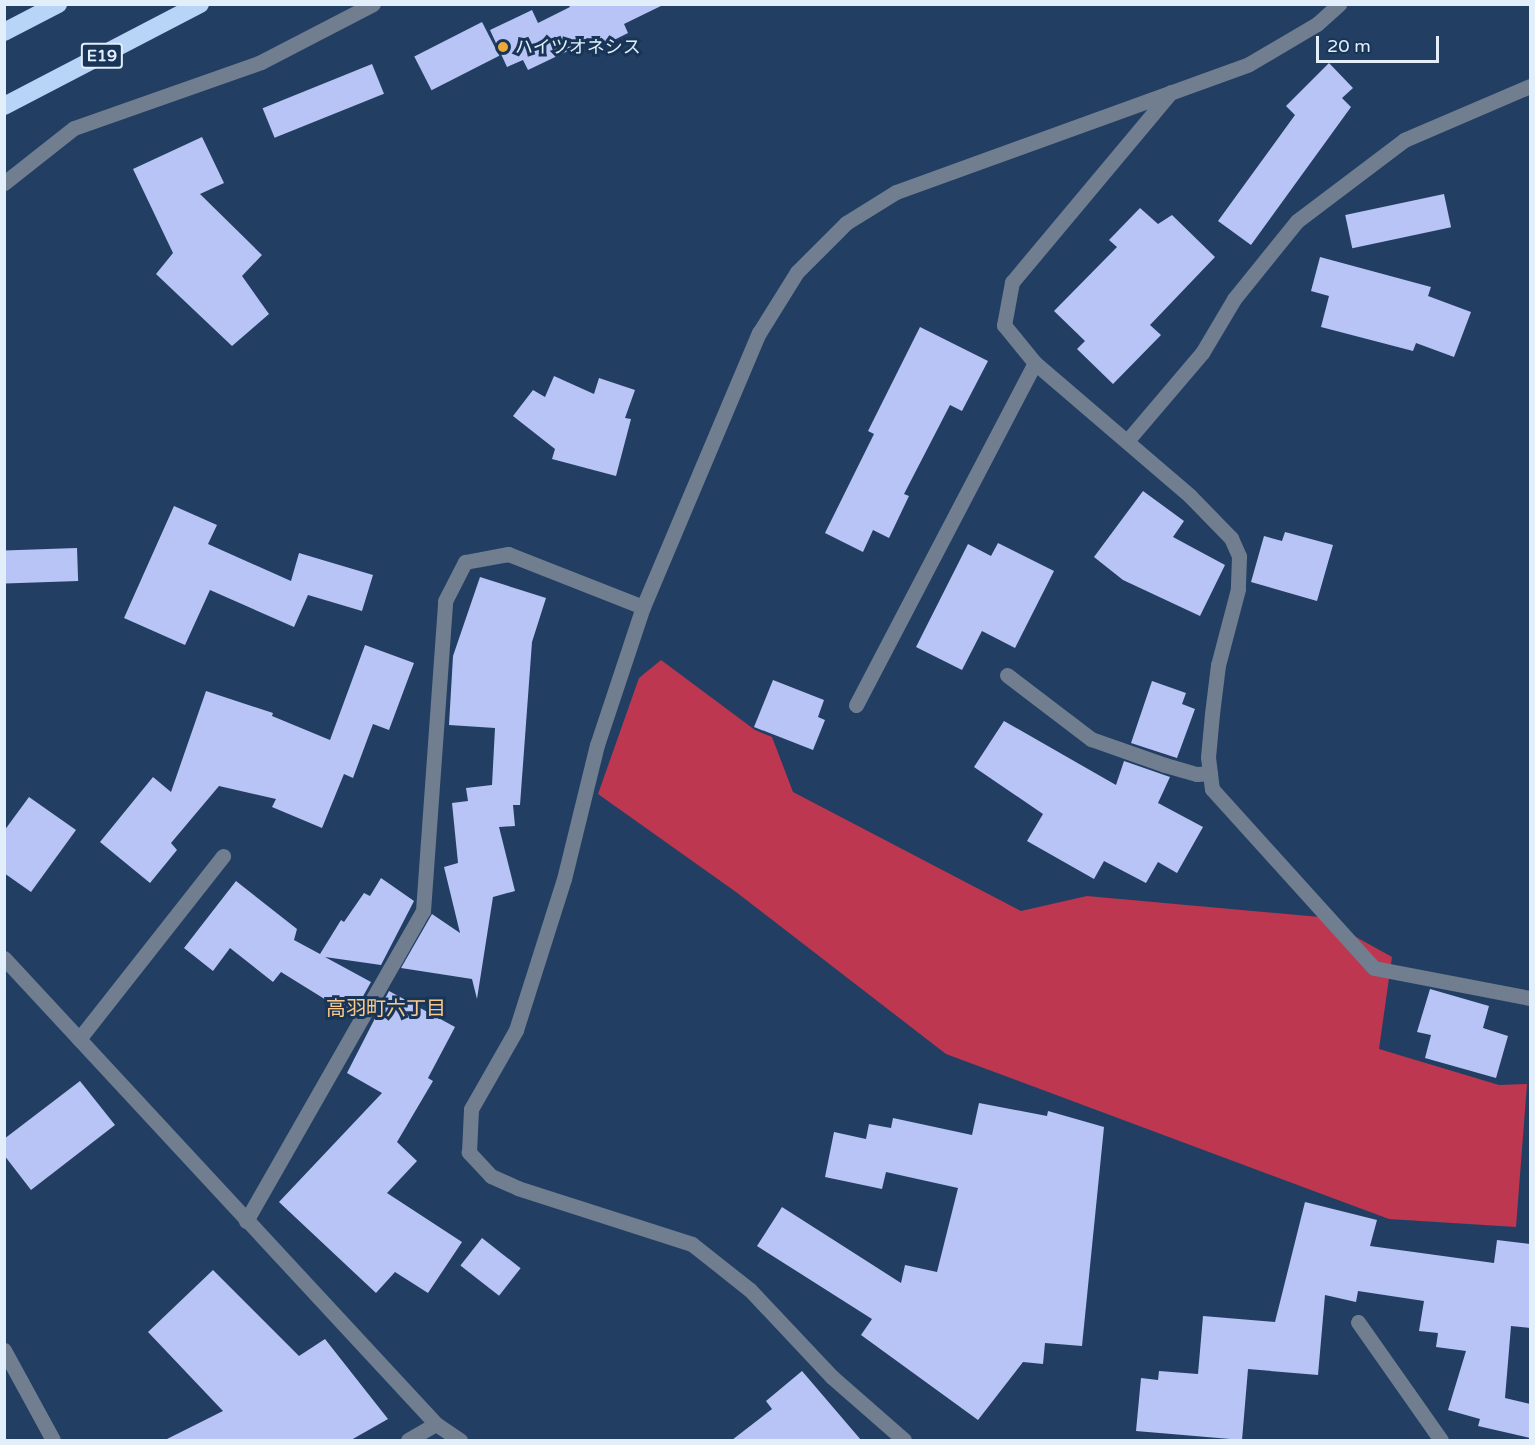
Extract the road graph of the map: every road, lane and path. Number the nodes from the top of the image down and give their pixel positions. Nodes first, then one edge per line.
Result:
1 (58, 4) edge
2 (200, 4) edge
3 (373, 4) edge
4 (1339, 4) edge
5 (4, 32) edge
6 (1530, 86) edge
7 (1171, 92) junction
8 (4, 106) edge
9 (4, 183) edge
10 (1035, 363) junction
11 (1127, 441) junction
12 (643, 607) junction
13 (1007, 675) dead end
14 (856, 705) dead end
15 (1210, 773) junction
16 (223, 856) dead end
17 (4, 958) edge
18 (1530, 998) edge
19 (79, 1039) junction
20 (246, 1221) junction
21 (1358, 1322) dead end
22 (4, 1350) edge
23 (436, 1424) junction
24 (53, 1440) edge
25 (408, 1440) edge
26 (460, 1440) edge
27 (904, 1440) edge
28 (1441, 1440) edge

1 - 5 highway
2 - 8 highway, E19
3 - 9 street
4 - 7 street
6 - 11 street
7 - 10 street
7 - 12 street
10 - 11 street
10 - 14 street
11 - 15 street
12 - 20 street
12 - 27 street
13 - 15 street
15 - 18 street
16 - 19 street
17 - 19 street
19 - 20 street
20 - 23 street
21 - 28 street
22 - 24 street
23 - 25 street
23 - 26 street

